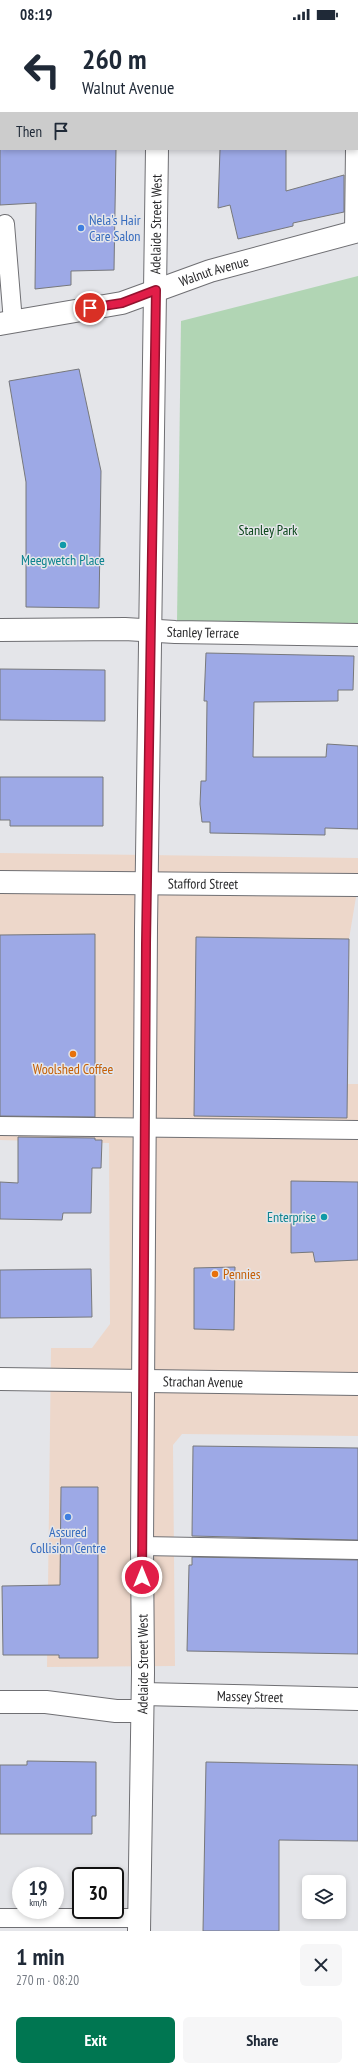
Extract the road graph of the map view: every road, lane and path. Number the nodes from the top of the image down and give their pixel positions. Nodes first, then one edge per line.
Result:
1 (157, 150) edge
2 (355, 150) edge
3 (6, 224) dead end
4 (356, 232) edge
5 (156, 290) junction
6 (6, 323) edge
7 (150, 629) junction
8 (0, 630) edge
9 (358, 635) edge
10 (0, 882) edge
11 (147, 884) junction
12 (358, 885) edge
13 (0, 1126) edge
14 (144, 1128) junction
15 (358, 1130) edge
16 (0, 1379) edge
17 (143, 1381) junction
18 (358, 1384) edge
19 (142, 1546) junction
20 (358, 1550) edge
21 (358, 1699) edge
22 (0, 1702) edge
23 (142, 1702) junction
24 (0, 1918) edge
25 (139, 1924) edge

1 - 5 street, Adelaide Street West
2 - 4 lane
3 - 6 lane
4 - 5 street, Walnut Avenue
5 - 6 street, Walnut Avenue
5 - 7 street, Adelaide Street West
7 - 8 street, Stanley Terrace
7 - 9 street, Stanley Terrace
7 - 11 street, Adelaide Street West
10 - 11 street, Stafford Street
11 - 12 street, Stafford Street
11 - 14 street, Adelaide Street West
13 - 14 lane
14 - 15 lane
14 - 17 street, Adelaide Street West
16 - 17 street, Strachan Avenue
17 - 18 street, Strachan Avenue
17 - 19 street, Adelaide Street West
19 - 20 lane
19 - 23 street, Adelaide Street West
21 - 23 street, Massey Street
22 - 23 street, Massey Street
23 - 25 street, Adelaide Street West
24 - 25 lane

